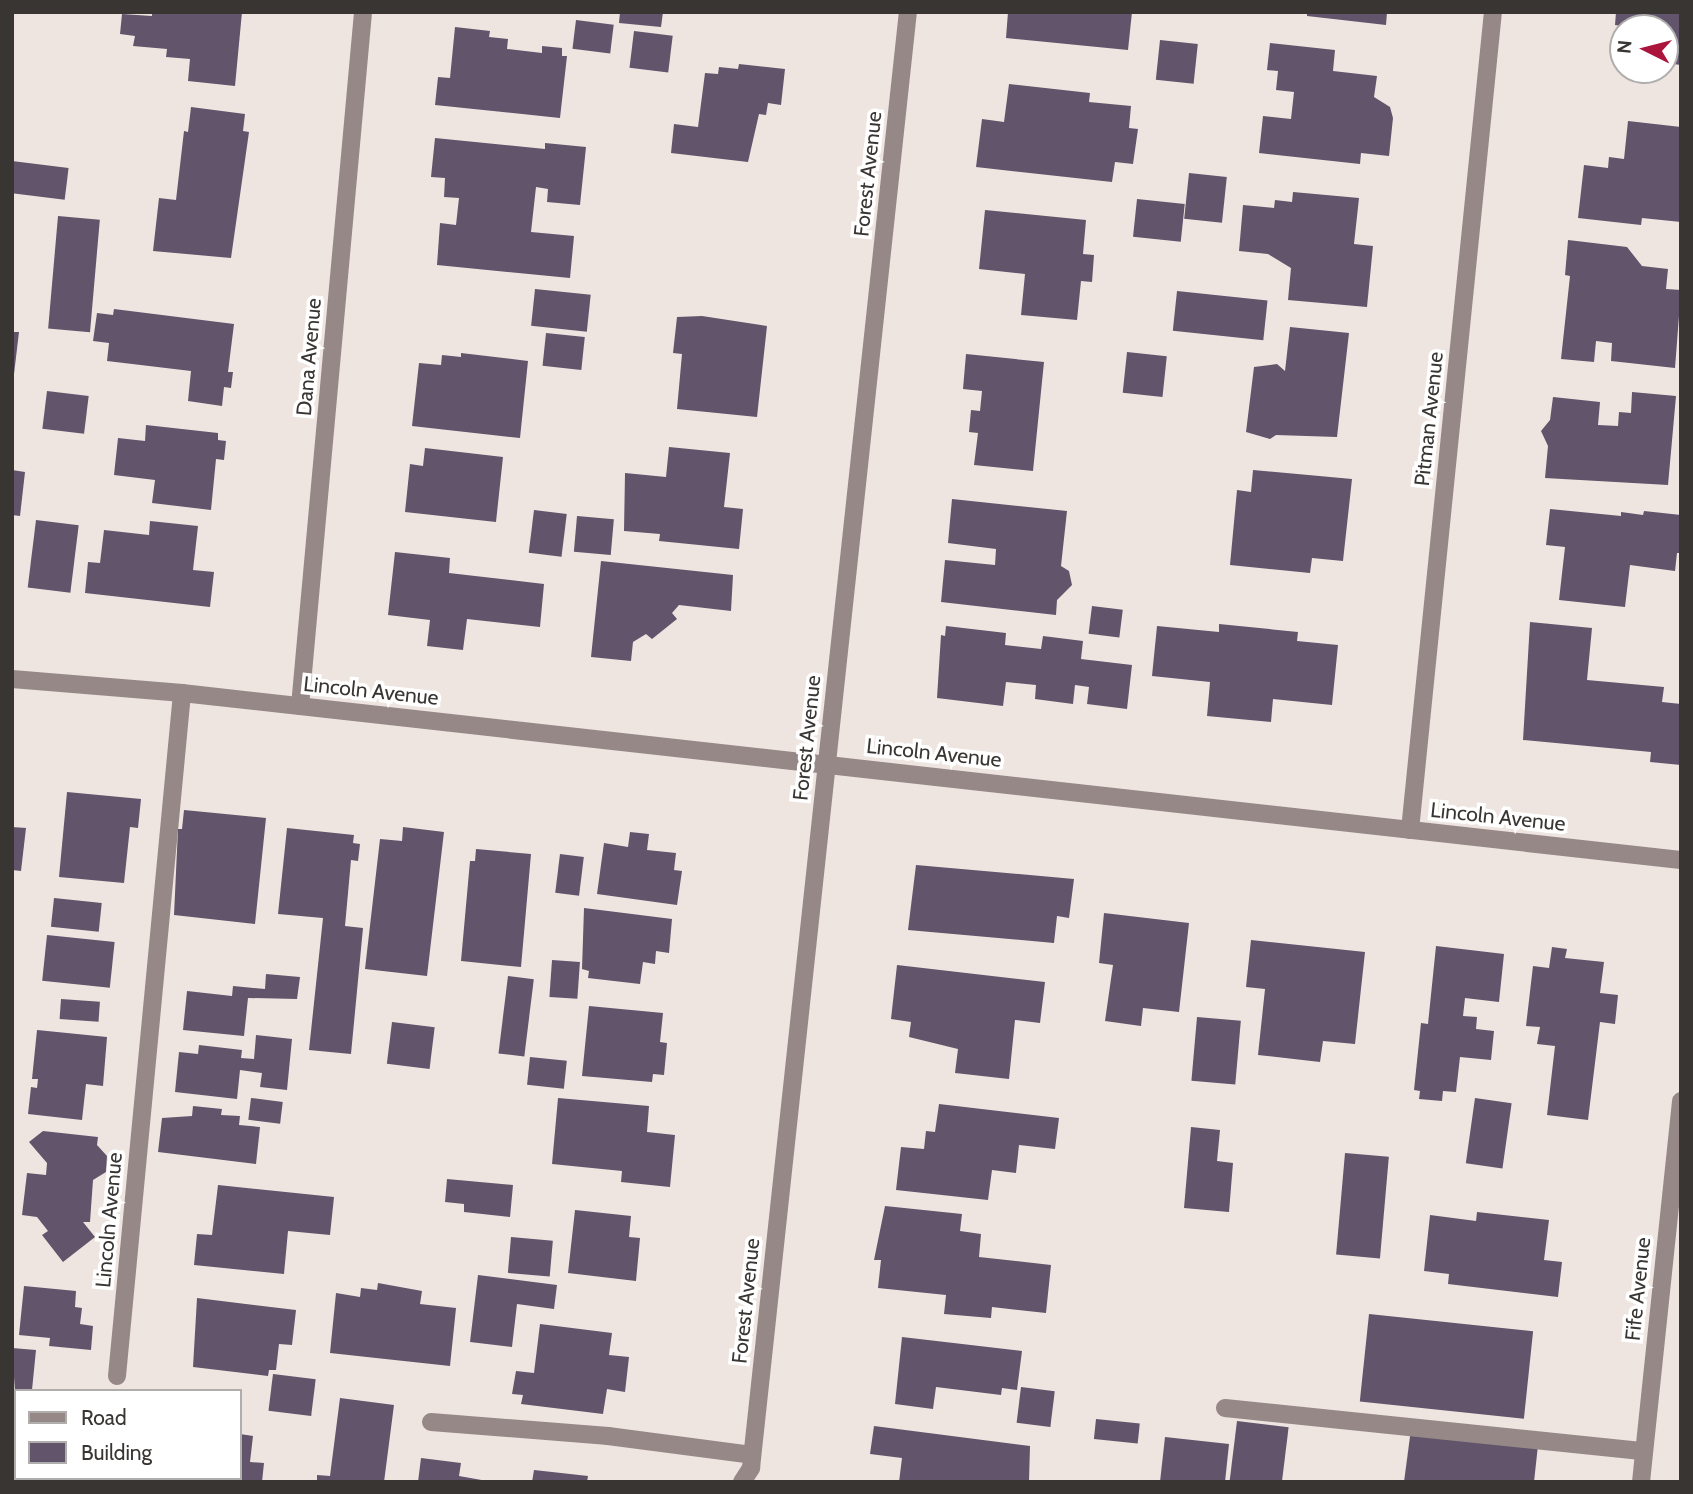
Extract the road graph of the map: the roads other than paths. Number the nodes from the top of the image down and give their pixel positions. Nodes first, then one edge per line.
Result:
1 (363, 12) edge
2 (908, 12) edge
3 (1493, 12) edge
4 (12, 679) edge
5 (182, 693) junction
6 (300, 706) junction
7 (827, 765) junction
8 (1410, 830) junction
9 (1681, 860) edge
10 (1681, 1101) edge
11 (117, 1376) dead end
12 (1226, 1408) dead end
13 (431, 1422) dead end
14 (1644, 1451) junction
15 (751, 1472) edge
16 (1641, 1482) edge

1 - 6 street, Dana Avenue
2 - 7 street, Forest Avenue
3 - 8 street, Pitman Avenue
4 - 5 street, Lincoln Avenue
5 - 6 street, Lincoln Avenue
5 - 11 street, Lincoln Avenue
6 - 7 street, Lincoln Avenue
7 - 8 street, Lincoln Avenue
7 - 15 street, Forest Avenue
8 - 9 street, Lincoln Avenue
10 - 14 street, Fife Avenue
12 - 14 street
13 - 15 street
14 - 16 street, Fife Avenue

